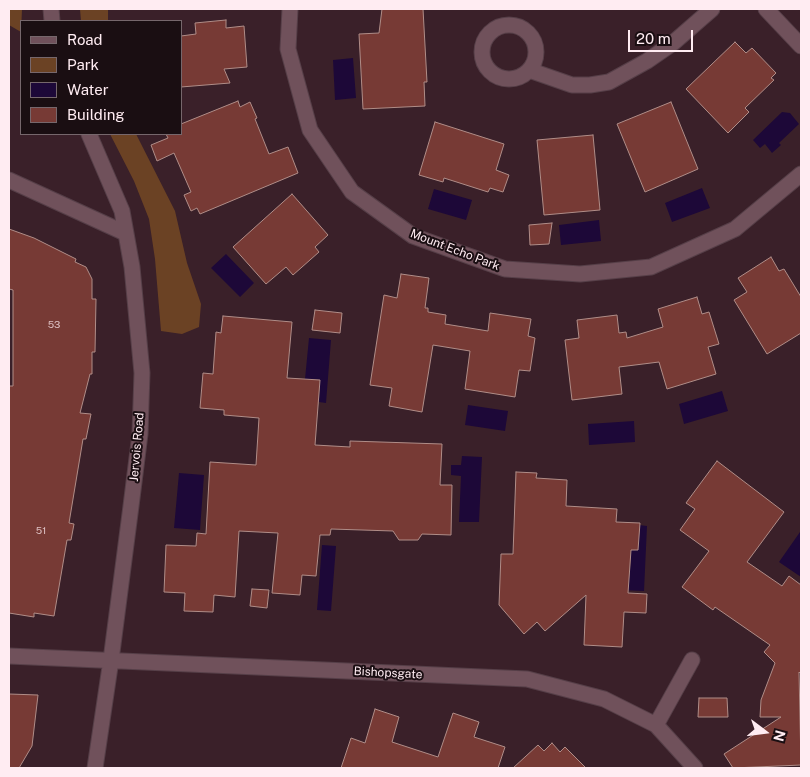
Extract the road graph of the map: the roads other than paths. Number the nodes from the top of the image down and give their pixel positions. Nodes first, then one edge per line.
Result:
1 (290, 9) edge
2 (712, 9) edge
3 (766, 9) edge
4 (801, 46) edge
5 (529, 70) dead end
6 (89, 135) edge
7 (801, 174) edge
8 (9, 180) edge
9 (125, 233) junction
10 (9, 656) edge
11 (111, 660) junction
12 (692, 660) dead end
13 (656, 725) junction
14 (95, 768) edge
15 (695, 768) edge

1 - 7 street, Mount Echo Park
2 - 5 street
3 - 4 street
6 - 9 street, Jervois Road
8 - 9 street
9 - 11 street, Jervois Road
10 - 11 street
11 - 13 street, Bishopsgate
11 - 14 street, Jervois Road
12 - 13 street
13 - 15 street, Bishopsgate

